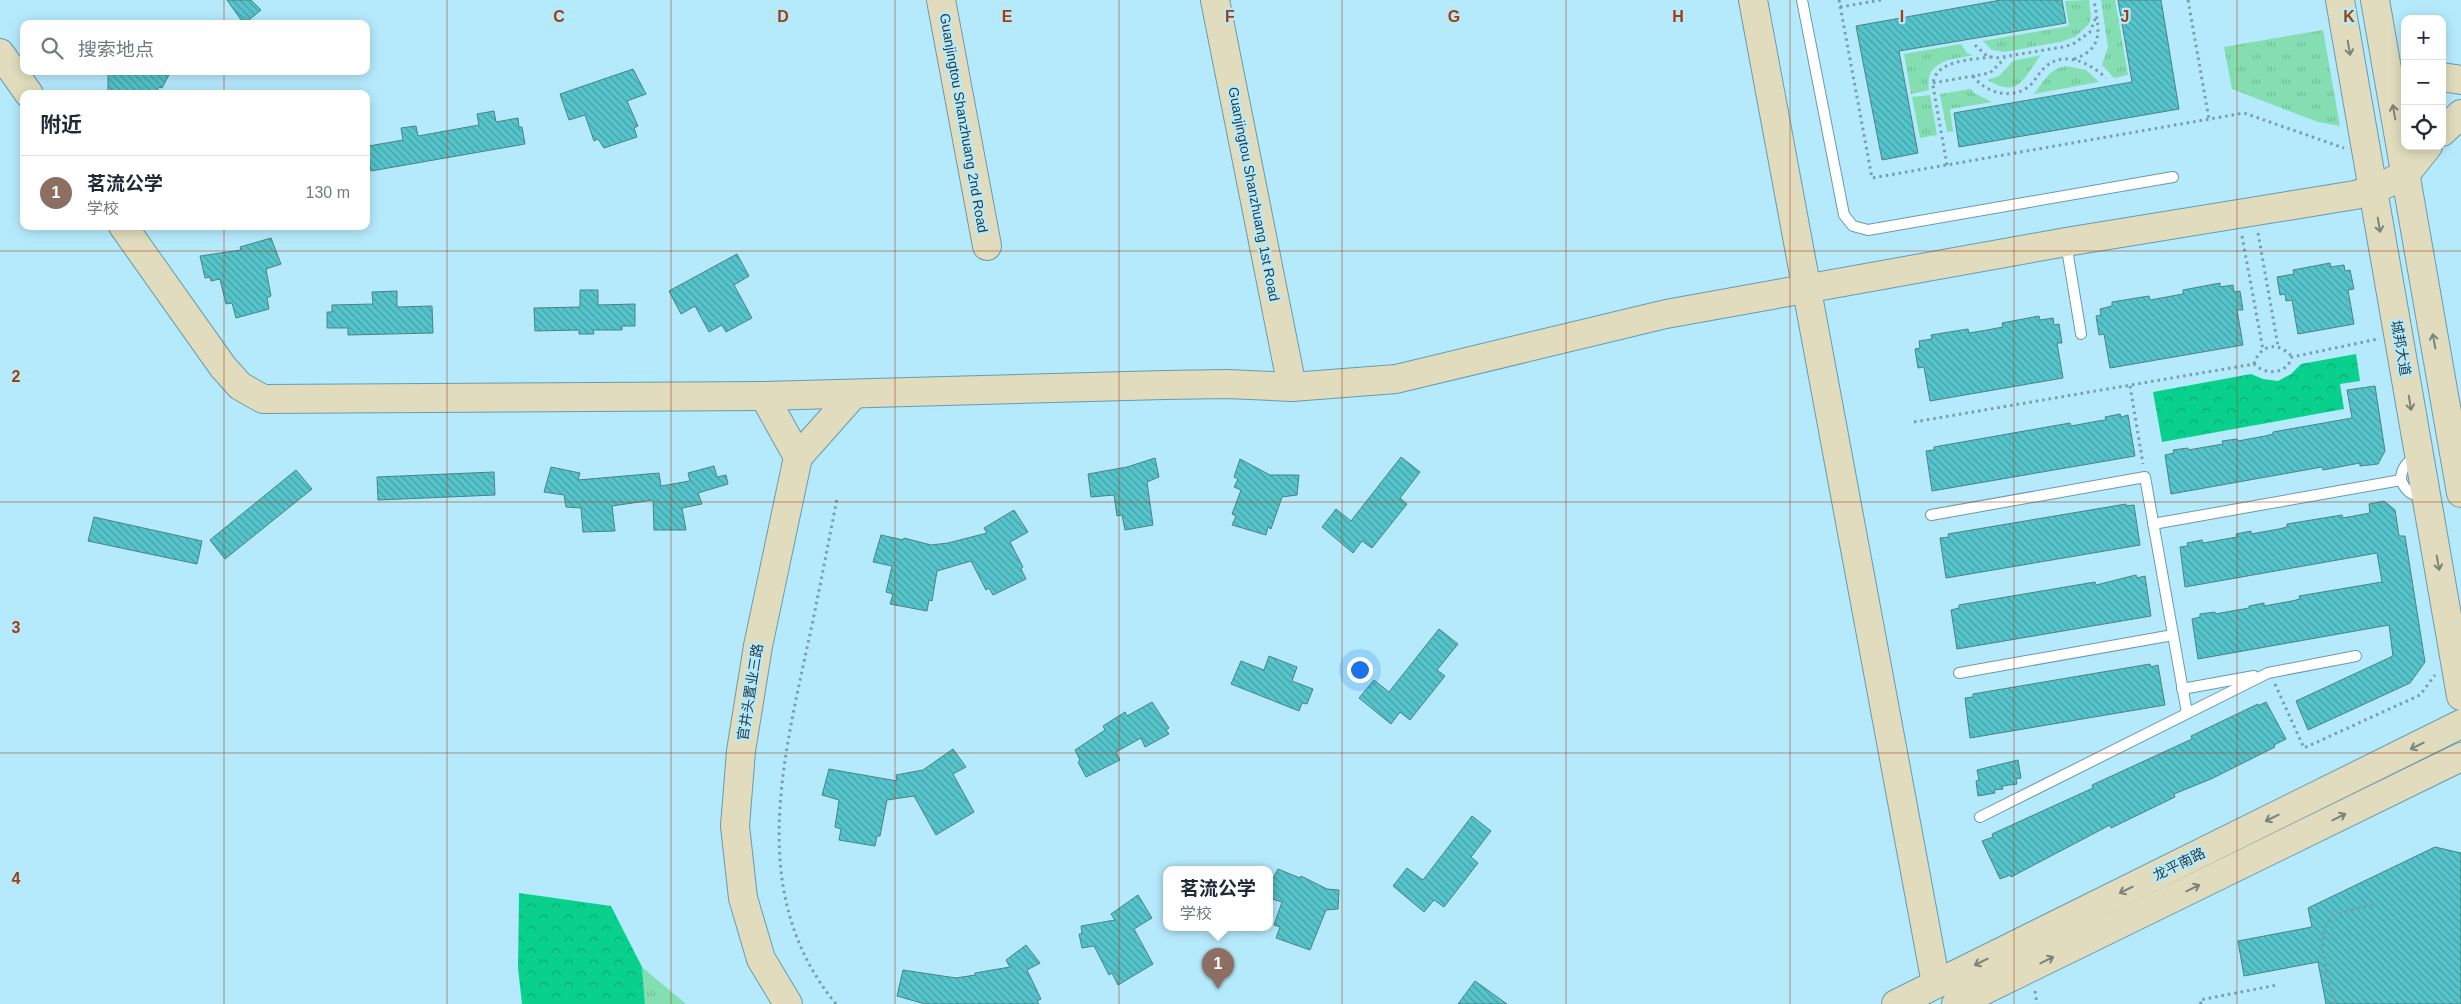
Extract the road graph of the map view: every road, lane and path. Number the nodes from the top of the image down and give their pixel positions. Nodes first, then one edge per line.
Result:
1 (941, 0) edge
2 (1215, 0) edge
3 (1753, 0) edge
4 (1802, 0) edge
5 (1838, 0) edge
6 (1881, 0) edge
7 (2094, 0) edge
8 (2188, 0) edge
9 (2340, 0) edge
10 (1840, 7) junction
11 (2377, 12) edge
12 (2096, 17) junction
13 (1974, 46) dead end
14 (0, 53) edge
15 (2401, 54) edge
16 (1990, 57) junction
17 (2005, 58) junction
18 (2074, 59) junction
19 (1974, 76) junction
20 (2106, 78) dead end
21 (2446, 78) edge
22 (2461, 80) edge
23 (1933, 83) junction
24 (26, 90) edge
25 (2461, 114) edge
26 (2209, 119) junction
27 (2446, 128) edge
28 (2347, 149) dead end
29 (2425, 150) edge
30 (1947, 165) junction
31 (2405, 175) junction
32 (2173, 177) dead end
33 (2373, 190) junction
34 (126, 230) edge
35 (2258, 230) dead end
36 (2242, 232) dead end
37 (2066, 242) junction
38 (986, 246) dead end
39 (1807, 289) junction
40 (2082, 334) dead end
41 (2398, 334) junction
42 (2278, 346) junction
43 (2263, 350) junction
44 (2292, 357) junction
45 (2254, 364) junction
46 (2130, 386) junction
47 (1292, 388) junction
48 (854, 394) junction
49 (764, 396) junction
50 (1914, 422) dead end
51 (798, 457) junction
52 (2420, 458) junction
53 (2145, 476) junction
54 (2401, 480) junction
55 (2461, 492) edge
56 (2426, 495) junction
57 (837, 499) dead end
58 (1931, 514) dead end
59 (2153, 524) junction
60 (2173, 635) junction
61 (2356, 656) dead end
62 (2440, 668) dead end
63 (2269, 673) junction
64 (1958, 674) dead end
65 (2182, 689) junction
66 (2461, 696) edge
67 (2187, 713) junction
68 (2461, 724) edge
69 (2461, 757) edge
70 (1980, 817) dead end
71 (2373, 905) dead end
72 (1936, 984) junction
73 (2277, 986) dead end
74 (788, 1004) edge
75 (836, 1004) edge
76 (1896, 1004) edge
77 (1956, 1004) edge
78 (2201, 1004) edge
79 (2334, 1004) edge

1 - 38 street, Guanjingtou Shanzhuang 2nd Road
2 - 47 street, Guanjingtou Shanzhuang 1st Road
3 - 39 street
4 - 32 lane
5 - 10 path
6 - 10 path
7 - 12 path
8 - 26 path
9 -> 33 street, 城邦大道
10 - 30 path
11 - 15 street
31 -> 11 street
12 - 17 path
12 - 18 path
13 - 16 path
14 - 24 street
16 - 17 path
16 - 23 path
17 - 19 path
18 - 19 path
18 - 20 path
19 - 23 path
21 - 22 street
23 - 30 path
25 - 27 street
26 - 28 path
26 - 30 path
29 - 31 street
31 - 33 street
55 -> 31 street
33 - 37 street
33 -> 41 street, 城邦大道
34 - 49 street
35 - 42 path
36 - 43 path
37 - 39 street
37 - 40 lane
39 - 47 street
39 - 72 street
41 - 44 path
41 -> 52 street, 城邦大道
42 - 43 path
42 - 44 path
43 - 45 path
44 - 45 path
45 - 46 path
46 - 50 path
46 - 53 path
47 - 48 street
48 - 49 street
48 - 51 street, 官井头置业三路
49 - 51 street
51 - 74 street, 官井头置业三路
52 - 54 lane
52 - 56 street, 城邦大道
53 - 58 lane
53 - 59 lane
54 - 56 lane
54 - 59 lane
56 -> 66 street, 城邦大道
57 - 75 path
59 - 60 lane
60 - 64 lane
60 - 65 lane
61 - 63 lane
62 - 63 path
63 - 65 lane
63 - 67 lane
65 - 67 lane
67 - 70 lane
68 -> 72 street, 龙平南路
77 -> 69 street, 龙平南路
71 - 79 path
72 - 76 street, 龙平南路
73 - 78 path

